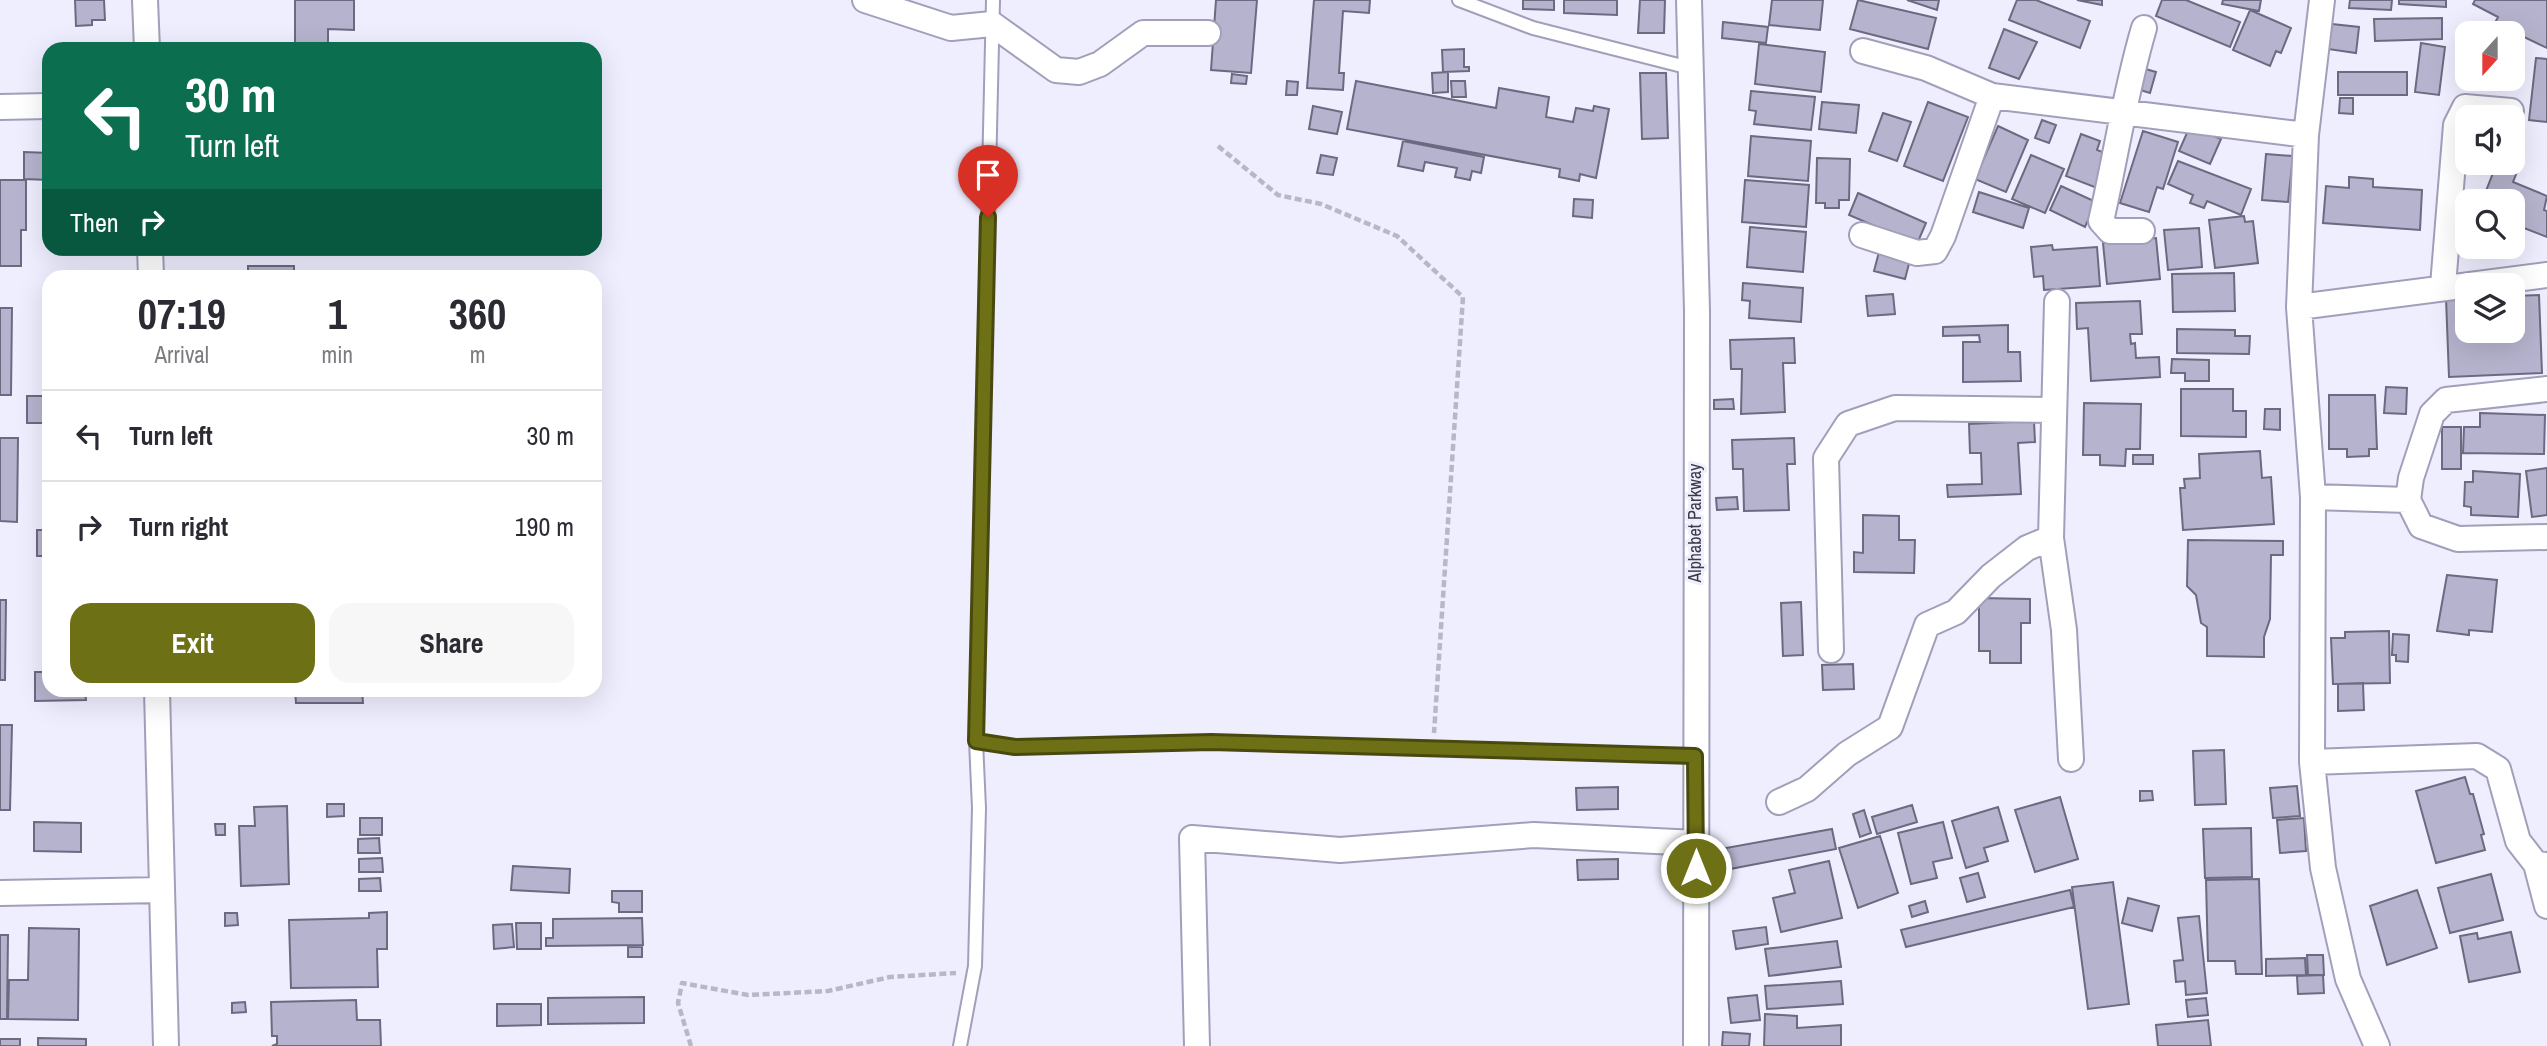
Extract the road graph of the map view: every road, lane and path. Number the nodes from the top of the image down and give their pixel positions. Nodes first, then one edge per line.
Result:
1 (145, 0) edge
2 (865, 0) edge
3 (1460, 0) edge
4 (1689, 0) edge
5 (2322, 0) edge
6 (993, 12) edge
7 (2144, 28) dead end
8 (1208, 33) dead end
9 (147, 42) edge
10 (1863, 51) dead end
11 (1690, 68) junction
12 (1992, 96) junction
13 (42, 106) edge
14 (0, 107) edge
15 (2122, 112) junction
16 (2306, 135) junction
17 (2455, 137) edge
18 (1218, 146) dead end
19 (2142, 231) dead end
20 (1863, 235) dead end
21 (2547, 275) edge
22 (2443, 286) junction
23 (2057, 302) dead end
24 (2299, 307) junction
25 (2547, 389) edge
26 (2054, 410) junction
27 (2313, 497) junction
28 (2408, 500) junction
29 (2547, 537) edge
30 (2051, 538) junction
31 (1831, 650) dead end
32 (157, 697) edge
33 (976, 741) junction
34 (1433, 748) junction
35 (1695, 756) junction
36 (2071, 759) dead end
37 (2312, 762) junction
38 (1779, 802) dead end
39 (1696, 843) junction
40 (2541, 865) edge
41 (162, 890) junction
42 (0, 893) edge
43 (2547, 906) edge
44 (975, 966) junction
45 (166, 1046) edge
46 (691, 1046) edge
47 (960, 1046) edge
48 (1197, 1046) edge
49 (1696, 1046) edge
50 (2377, 1046) edge

1 - 9 street
2 - 6 street
3 - 11 lane
4 - 11 street, Alphabet Parkway
5 - 16 street
6 - 8 street
6 - 33 lane
7 - 15 street
10 - 12 street
11 - 35 street, Alphabet Parkway
12 - 15 street
12 - 20 street
13 - 14 street
15 - 16 street
15 - 19 street
16 - 24 street
17 - 22 street
18 - 34 path
21 - 22 street
22 - 24 street
23 - 26 street
24 - 27 street
25 - 28 street
26 - 30 street
26 - 31 street
27 - 28 street
27 - 37 street
28 - 29 street
30 - 36 street
30 - 38 street
32 - 41 street
33 - 34 lane
33 - 44 lane
34 - 35 lane
35 - 39 street, Alphabet Parkway
37 - 40 street
37 - 50 street
39 - 48 street
39 - 49 street, Alphabet Parkway
40 - 43 street
41 - 42 street
41 - 45 street
44 - 46 path
44 - 47 lane

